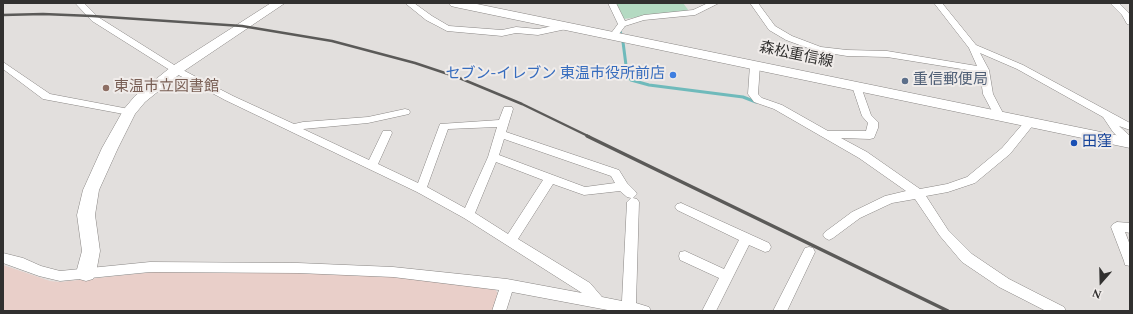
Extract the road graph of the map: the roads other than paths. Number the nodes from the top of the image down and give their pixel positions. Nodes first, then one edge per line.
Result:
1 (79, 3) edge
2 (279, 3) edge
3 (409, 3) edge
4 (455, 3) edge
5 (612, 3) edge
6 (715, 3) edge
7 (754, 3) edge
8 (938, 3) edge
9 (1114, 3) edge
10 (1130, 22) edge
11 (622, 24) junction
12 (568, 26) junction
13 (613, 36) junction
14 (973, 47) junction
15 (3, 65) edge
16 (755, 65) junction
17 (176, 70) junction
18 (984, 70) junction
19 (857, 86) junction
20 (508, 109) dead end
21 (129, 112) junction
22 (405, 112) dead end
23 (1105, 113) junction
24 (999, 115) junction
25 (1030, 122) junction
26 (504, 123) junction
27 (1130, 126) edge
28 (294, 128) junction
29 (386, 133) dead end
30 (501, 134) junction
31 (827, 134) junction
32 (1130, 142) edge
33 (493, 158) junction
34 (372, 166) junction
35 (550, 179) junction
36 (421, 189) junction
37 (917, 193) junction
38 (629, 194) junction
39 (681, 207) dead end
40 (468, 215) junction
41 (1130, 228) edge
42 (829, 235) dead end
43 (746, 239) junction
44 (511, 240) junction
45 (765, 247) dead end
46 (809, 252) dead end
47 (685, 256) dead end
48 (3, 258) edge
49 (1130, 261) edge
50 (86, 273) junction
51 (727, 276) junction
52 (507, 285) junction
53 (593, 304) edge
54 (629, 308) junction
55 (499, 311) edge
56 (644, 311) edge
57 (709, 311) edge
58 (780, 311) edge
59 (1059, 311) edge

1 - 17 street
2 - 17 main road
3 - 12 street
4 - 12 main road, 森松重信線
5 - 11 street
6 - 11 street
7 - 18 street
8 - 14 street
9 - 10 street
11 - 13 street
12 - 13 main road, 森松重信線
13 - 16 main road, 森松重信線
14 - 18 street
14 - 23 street
15 - 21 street
16 - 19 main road, 森松重信線
16 - 31 street
17 - 21 main road
17 - 28 street
18 - 24 street
19 - 24 main road, 森松重信線
19 - 31 street
20 - 26 street
21 - 50 main road
22 - 28 street
23 - 27 street
23 - 32 street
24 - 25 main road, 森松重信線
25 - 32 main road, 森松重信線
25 - 37 street
26 - 30 street
26 - 36 street
28 - 34 street
29 - 34 street
30 - 33 street
30 - 38 street
31 - 37 street
33 - 35 street
33 - 40 street
34 - 36 street
35 - 38 street
35 - 44 street
36 - 40 street
37 - 42 street
37 - 59 street
38 - 54 street
39 - 43 street
40 - 44 street
41 - 49 street
43 - 45 street
43 - 51 street
44 - 53 street
46 - 58 street
47 - 51 street
48 - 50 street
50 - 52 street
51 - 57 street
52 - 53 street
52 - 55 street
53 - 54 street
54 - 56 street

